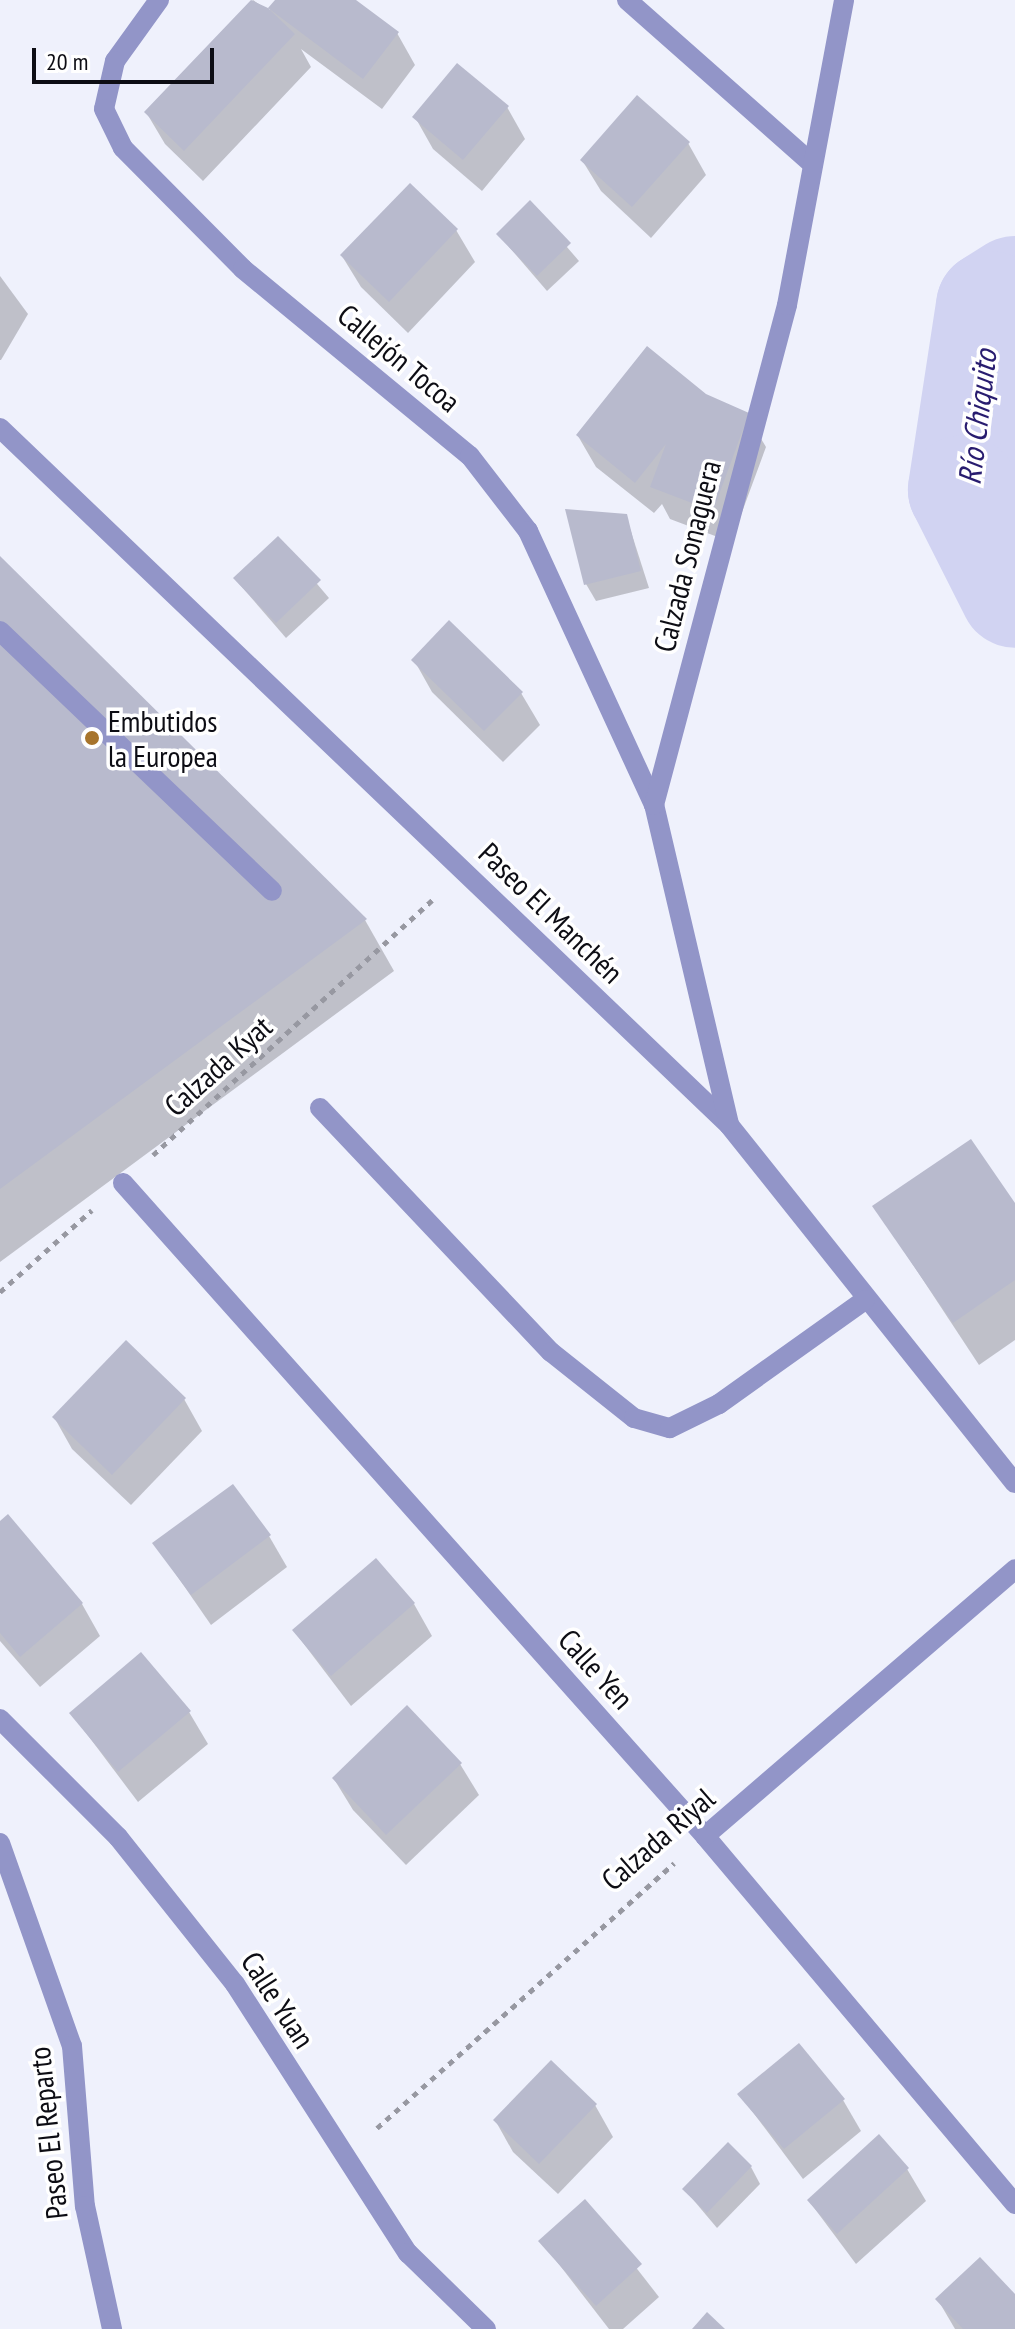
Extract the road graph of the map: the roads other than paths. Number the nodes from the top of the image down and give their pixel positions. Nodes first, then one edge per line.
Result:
1 (159, 0) edge
2 (627, 0) edge
3 (844, 0) edge
4 (809, 161) junction
5 (0, 428) edge
6 (0, 631) edge
7 (654, 805) junction
8 (272, 891) dead end
9 (320, 1108) dead end
10 (729, 1125) junction
11 (123, 1183) road end
12 (865, 1300) junction
13 (1015, 1483) edge
14 (1015, 1569) edge
15 (0, 1719) edge
16 (705, 1836) junction
17 (0, 1843) edge
18 (1015, 2204) edge
19 (112, 2329) edge
20 (486, 2329) edge

1 - 7 street, Callejón Tocoa
2 - 4 street
3 - 4 street, Calzada Sonaguera
4 - 7 street, Calzada Sonaguera
5 - 10 street, Paseo El Manchén
6 - 8 street
7 - 10 street, Calzada Sonaguera
9 - 12 street
10 - 12 street, Paseo El Manchén
11 - 16 street, Calle Yen
12 - 13 street, Paseo El Manchén
14 - 16 street, Calzada Riyal
15 - 20 street, Calle Yuan
16 - 18 street, Calle Yen
17 - 19 street, Paseo El Reparto

